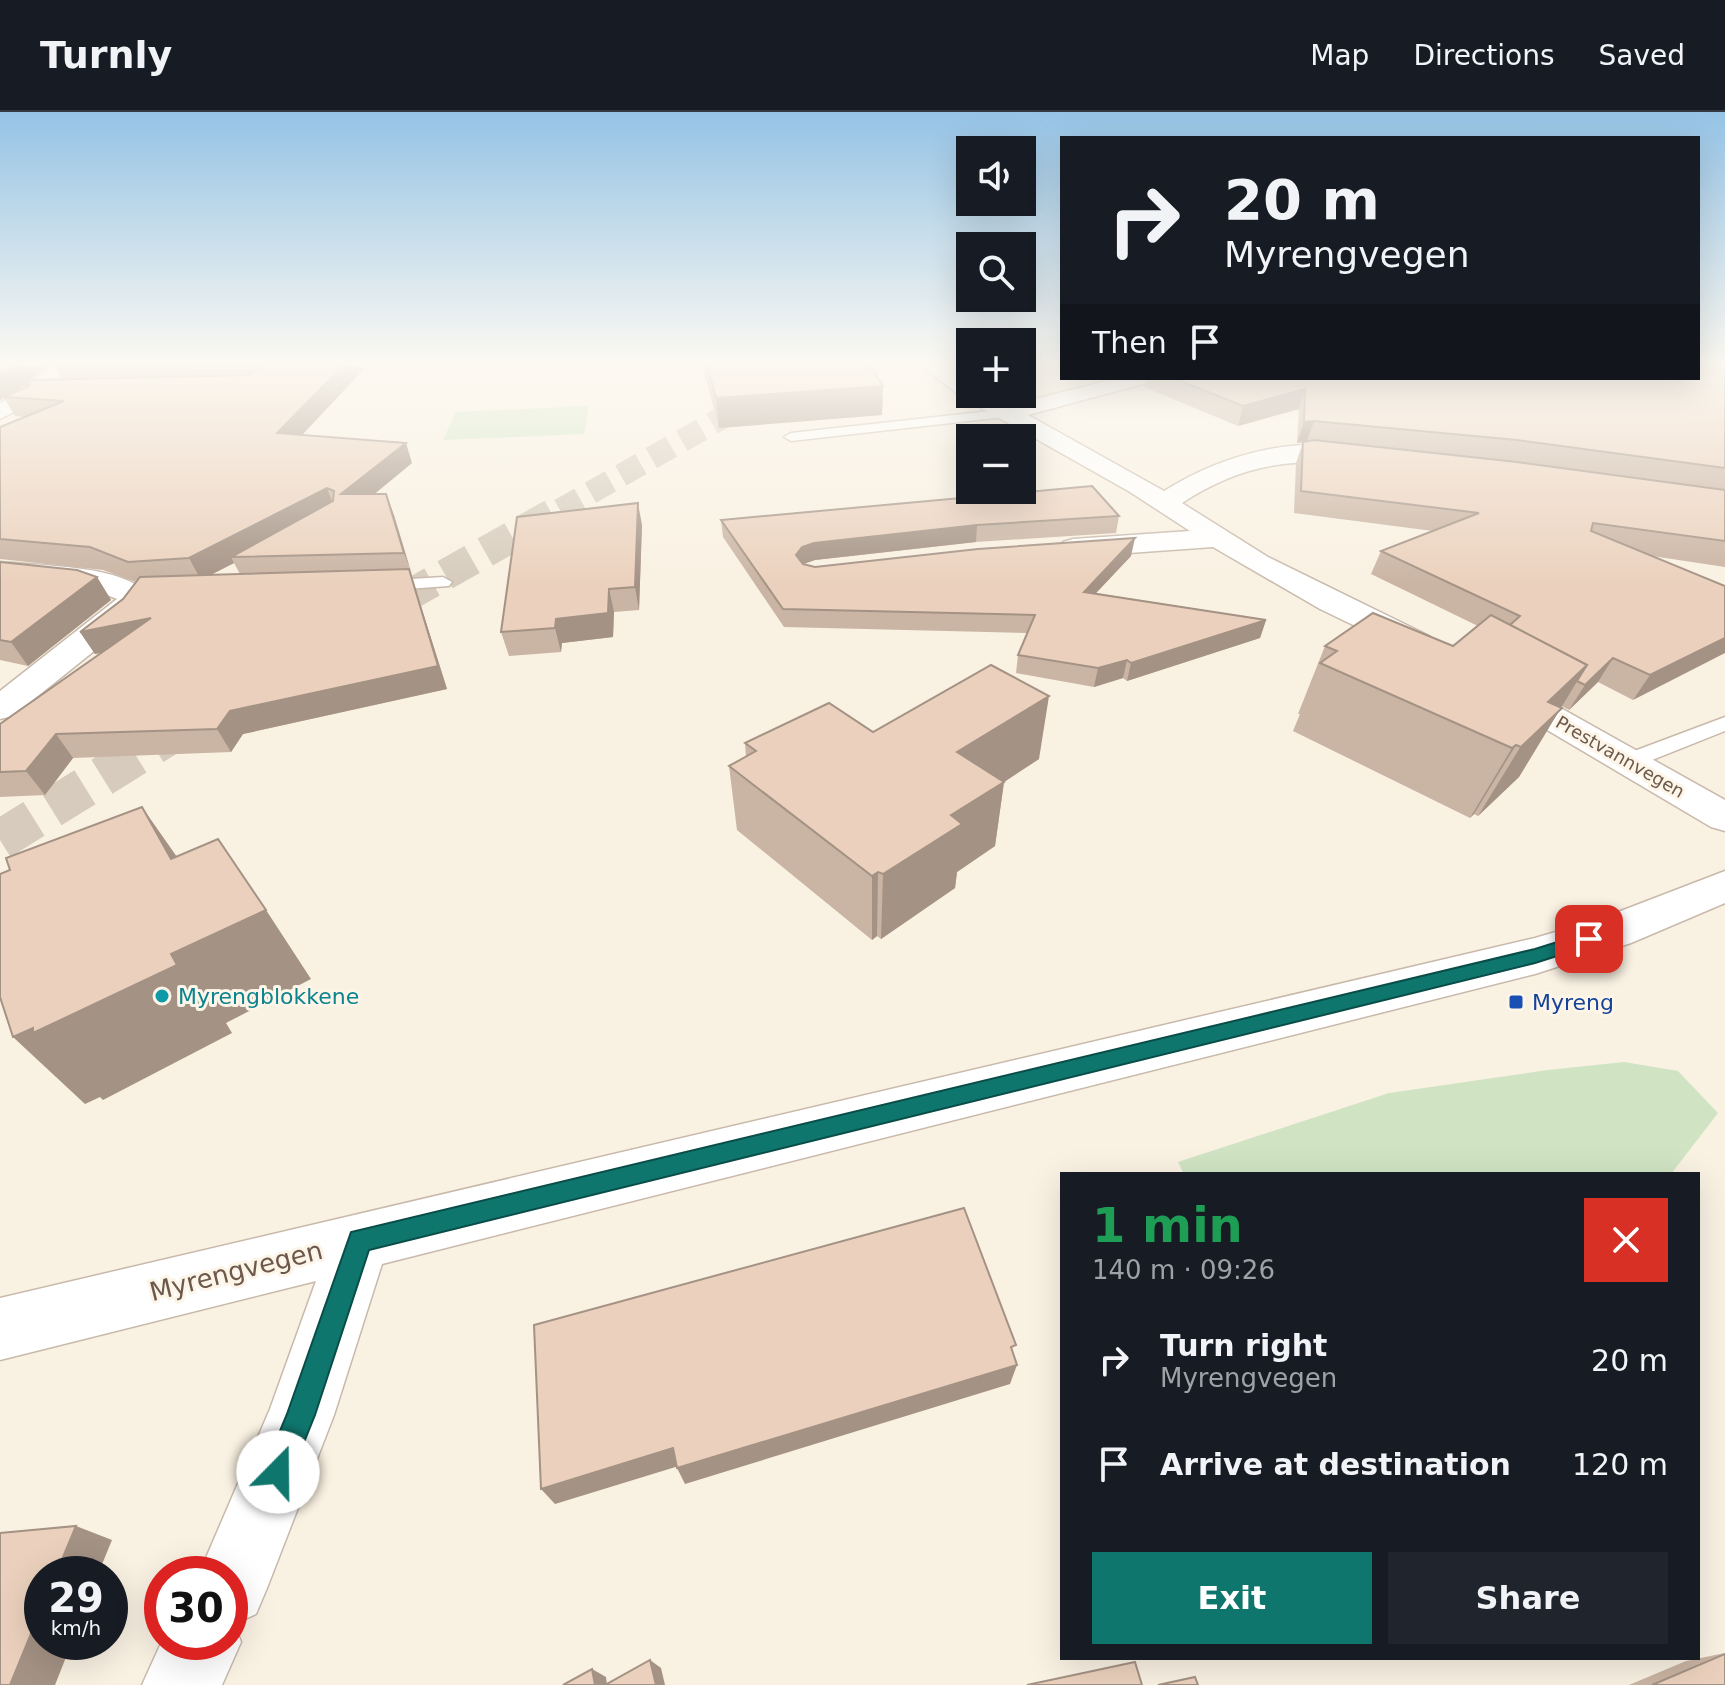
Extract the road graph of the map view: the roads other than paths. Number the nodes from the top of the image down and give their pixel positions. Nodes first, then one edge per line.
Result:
1 (1052, 438) edge
2 (1380, 457) edge
3 (1163, 503) junction
4 (1218, 538) junction
5 (1039, 550) edge
6 (0, 571) edge
7 (443, 582) dead end
8 (355, 587) edge
9 (0, 708) edge
10 (1725, 723) edge
11 (1629, 761) junction
12 (1725, 818) edge
13 (1725, 886) edge
14 (360, 1241) junction
15 (0, 1329) edge
16 (243, 1556) edge
17 (194, 1660) edge
18 (181, 1685) edge

1 - 3 street, Prestvannvegen
2 - 3 street
3 - 4 street, Prestvannvegen
4 - 5 street
4 - 11 street, Prestvannvegen
6 - 9 street
7 - 8 lane
10 - 11 lane
11 - 12 street, Prestvannvegen
13 - 14 street, Myrengvegen
14 - 15 street, Myrengvegen
14 - 16 street
17 - 18 street

